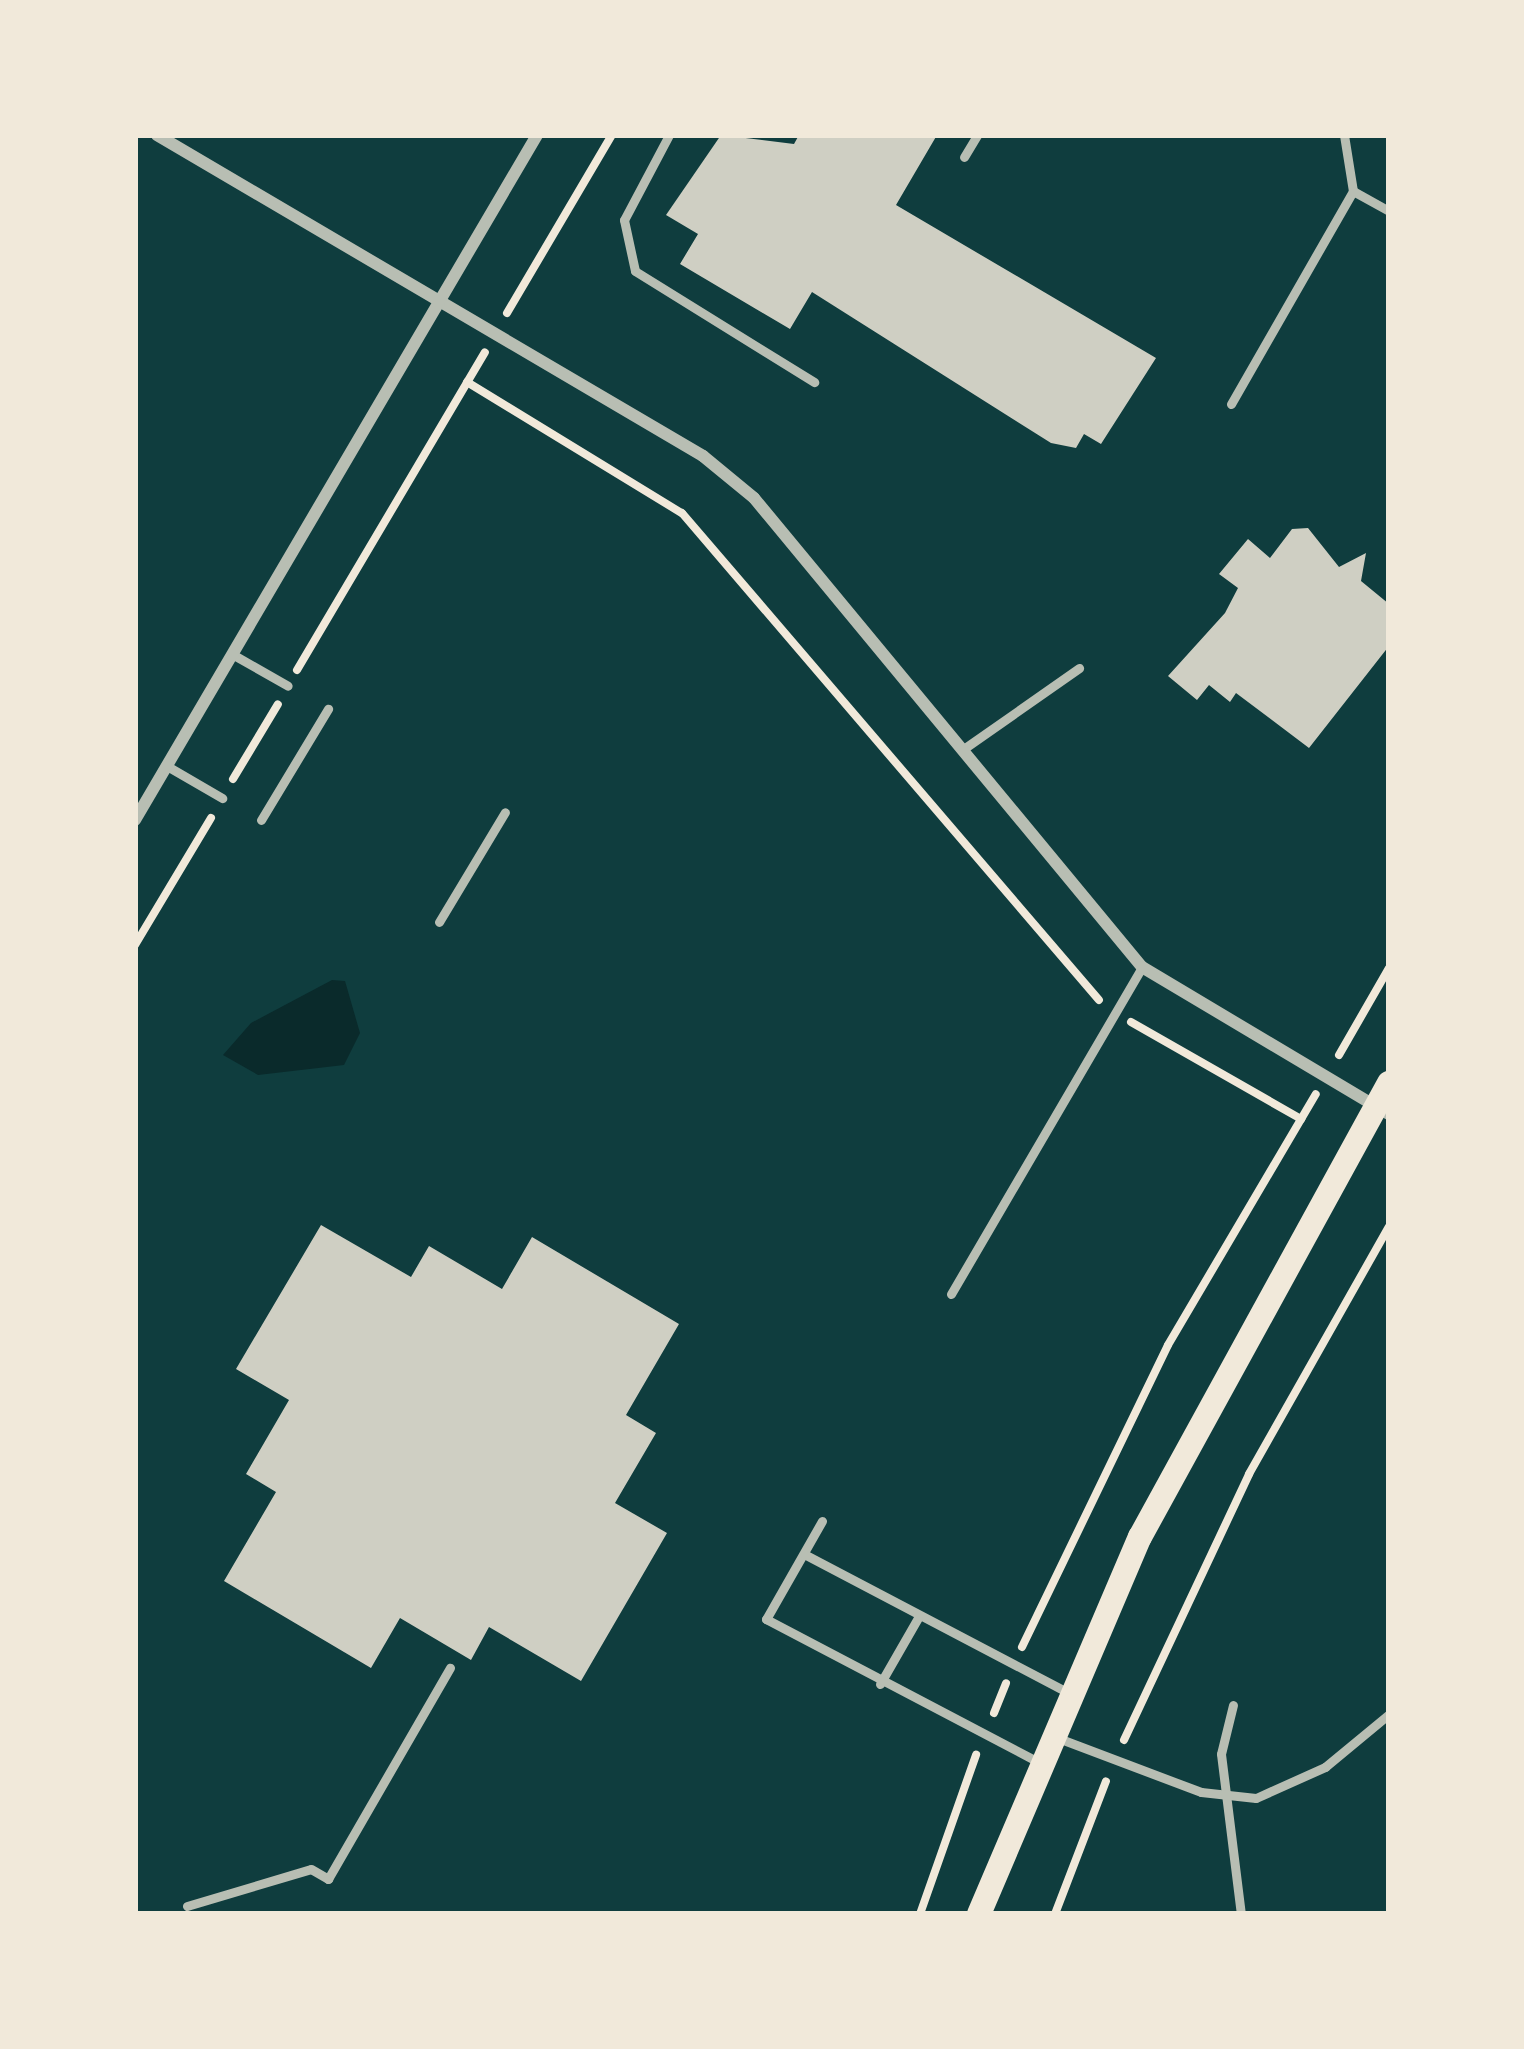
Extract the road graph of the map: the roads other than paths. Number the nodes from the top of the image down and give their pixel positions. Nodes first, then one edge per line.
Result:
1 (157, 135) edge
2 (537, 135) edge
3 (669, 135) edge
4 (977, 135) edge
5 (1343, 135) edge
6 (964, 157) dead end
7 (1353, 190) junction
8 (1389, 211) edge
9 (439, 302) junction
10 (814, 382) dead end
11 (1231, 404) dead end
12 (232, 654) junction
13 (1079, 668) dead end
14 (288, 686) road end
15 (328, 709) dead end
16 (962, 750) junction
17 (166, 766) junction
18 (222, 798) road end
19 (506, 812) dead end
20 (135, 820) edge
21 (261, 820) dead end
22 (439, 922) dead end
23 (1142, 968) junction
24 (1389, 1083) edge
25 (1382, 1110) edge
26 (950, 1294) dead end
27 (822, 1521) dead end
28 (804, 1554) junction
29 (918, 1618) junction
30 (450, 1667) dead end
31 (880, 1684) junction
32 (1067, 1692) junction
33 (1234, 1705) dead end
34 (1389, 1714) edge
35 (1047, 1734) junction
36 (1037, 1761) junction
37 (1223, 1798) junction
38 (187, 1906) dead end
39 (979, 1914) edge
40 (1241, 1914) edge

1 - 9 street
2 - 9 street
3 - 10 lane
4 - 6 lane
5 - 7 lane
7 - 8 lane
7 - 11 lane
9 - 12 street
9 - 16 street
12 - 14 lane
12 - 17 street
13 - 16 lane
15 - 21 lane
16 - 23 street
17 - 18 lane
17 - 20 street
19 - 22 lane
23 - 25 street
23 - 26 lane
24 - 25 main road
25 - 32 main road
27 - 28 lane
28 - 29 lane
28 - 31 lane
29 - 31 lane
29 - 32 lane
30 - 38 lane
31 - 36 lane
32 - 35 main road
33 - 37 lane
34 - 37 lane
35 - 36 main road
35 - 37 lane
36 - 39 main road
37 - 40 lane

